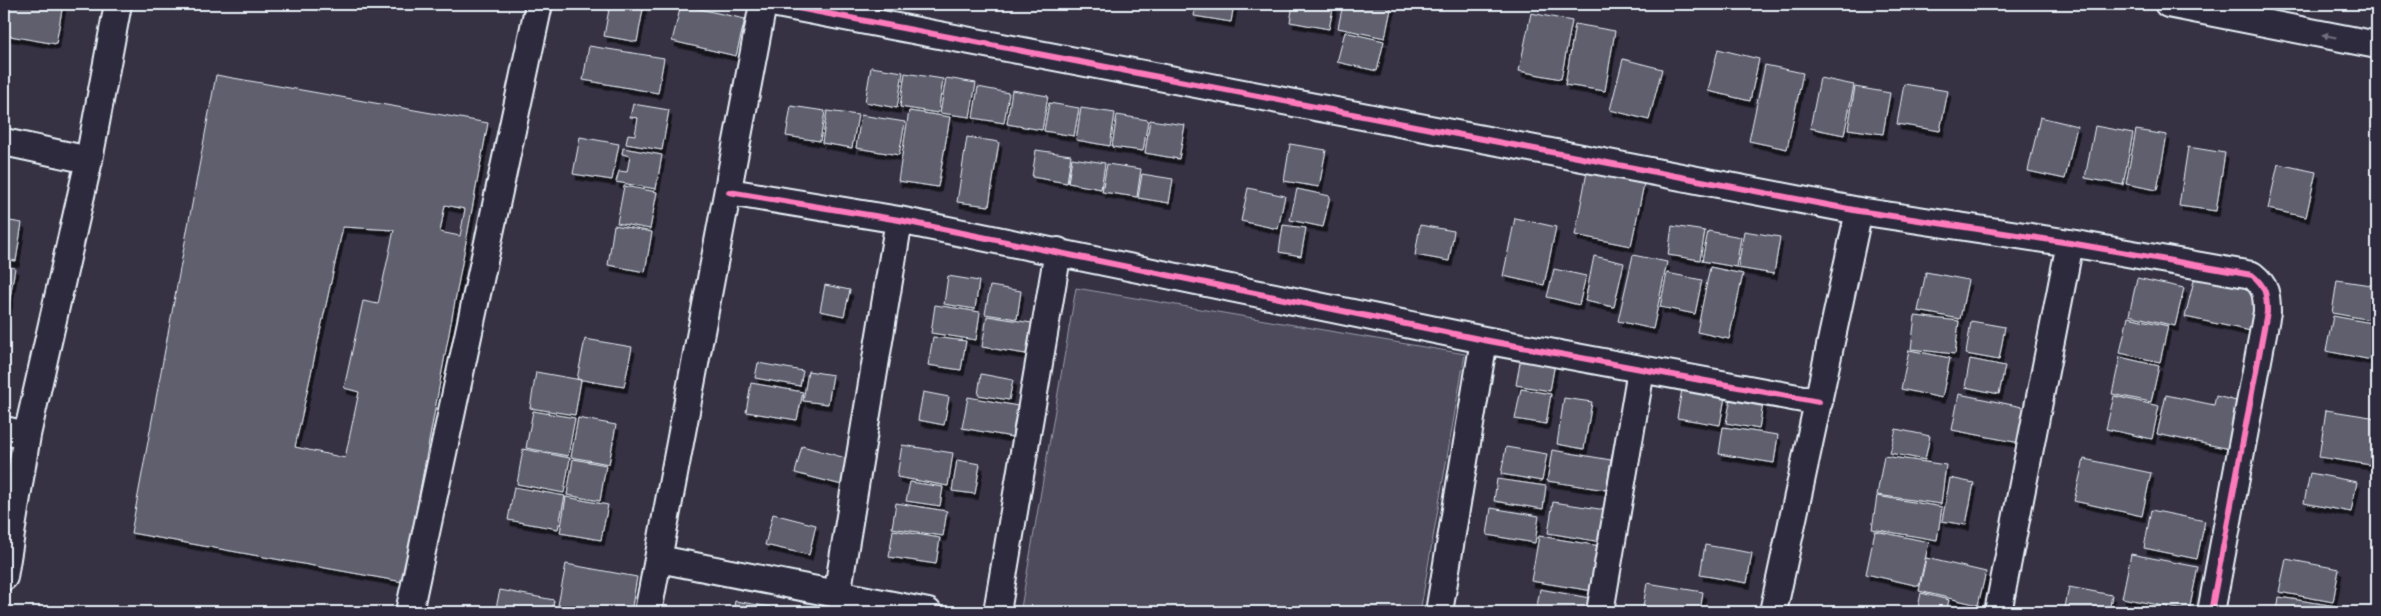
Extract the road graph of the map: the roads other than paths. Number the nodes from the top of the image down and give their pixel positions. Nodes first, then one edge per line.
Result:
1 (118, 4) edge
2 (539, 4) edge
3 (763, 4) edge
4 (777, 4) edge
5 (2168, 4) edge
6 (2377, 45) edge
7 (4, 142) edge
8 (89, 160) junction
9 (729, 192) junction
10 (1859, 211) junction
11 (899, 220) junction
12 (2070, 244) junction
13 (1058, 251) junction
14 (1484, 340) junction
15 (1641, 370) junction
16 (1819, 402) junction
17 (15, 432) edge
18 (659, 559) junction
19 (4, 577) edge
20 (838, 594) junction
21 (409, 612) edge
22 (648, 612) edge
23 (928, 612) edge
24 (996, 612) edge
25 (1439, 612) edge
26 (1600, 612) edge
27 (1773, 612) edge
28 (1998, 612) edge
29 (2211, 612) edge

1 - 8 street
2 - 21 street
3 - 9 street
4 - 10 street
6 -> 5 street
7 - 8 street
8 - 17 street
9 - 11 street
9 - 18 street
10 - 12 street
10 - 16 street
11 - 13 street
11 - 20 street
12 - 28 street
12 - 29 street
13 - 14 street
13 - 24 street
14 - 15 street
14 - 25 street
15 - 16 street
15 - 26 street
16 - 27 street
17 - 19 street
18 - 20 street
18 - 22 street
20 - 23 street

